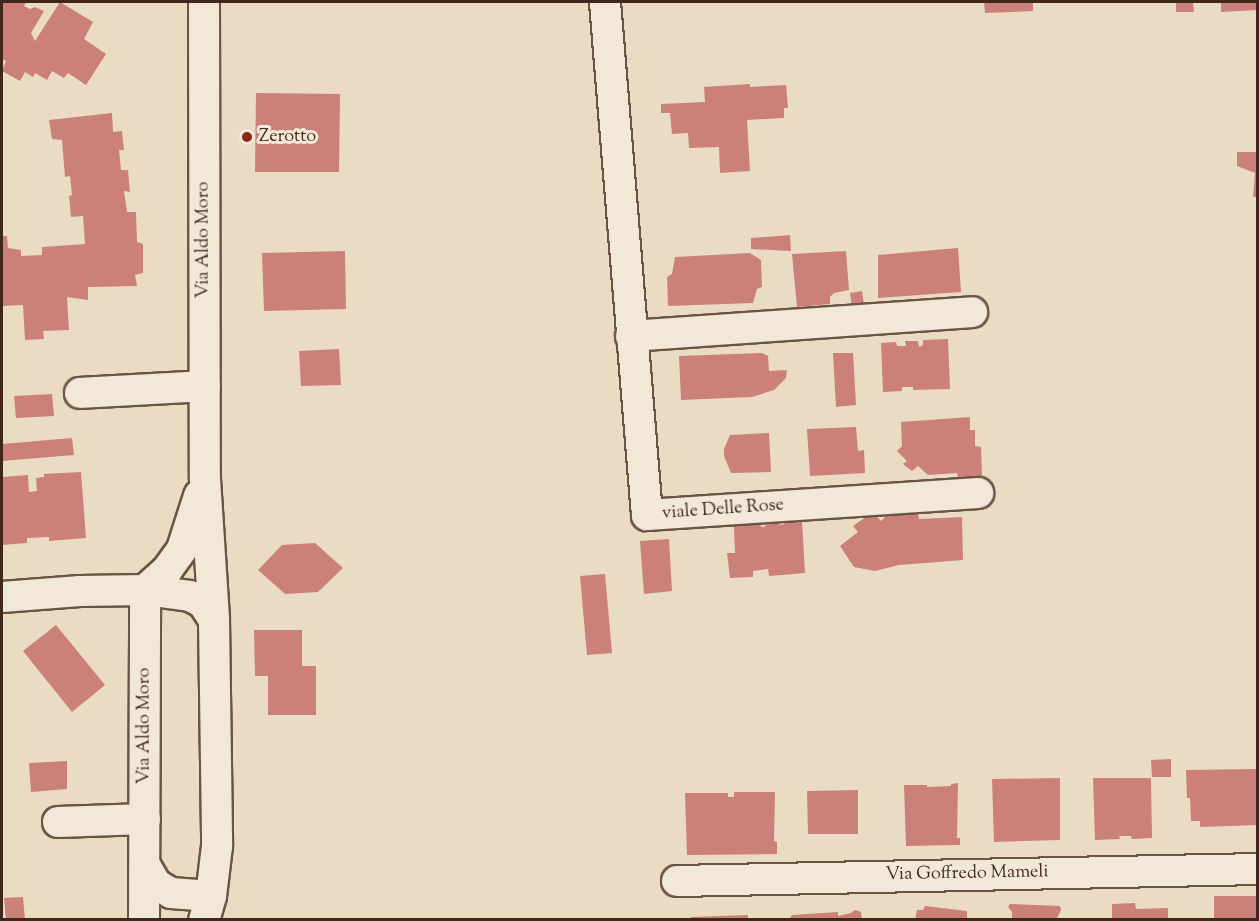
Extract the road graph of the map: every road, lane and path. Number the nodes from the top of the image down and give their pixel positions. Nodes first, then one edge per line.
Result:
1 (204, 2) edge
2 (605, 2) edge
3 (972, 312) dead end
4 (631, 336) junction
5 (205, 386) junction
6 (80, 393) dead end
7 (205, 479) junction
8 (978, 493) dead end
9 (145, 590) junction
10 (2, 597) edge
11 (214, 620) junction
12 (145, 819) junction
13 (58, 822) dead end
14 (145, 865) junction
15 (1257, 869) edge
16 (677, 881) dead end
17 (208, 908) edge
18 (144, 920) edge

1 - 5 street, Via Aldo Moro
2 - 4 street, viale Delle Rose
3 - 4 street
4 - 8 street, viale Delle Rose
5 - 6 street
5 - 7 street, Via Aldo Moro
7 - 9 street, Via Aldo Moro
7 - 11 street, Via Aldo Moro
9 - 10 street
9 - 11 street
9 - 12 street, Via Aldo Moro
11 - 17 street, Via Aldo Moro
12 - 13 street
12 - 14 street, Via Aldo Moro
14 - 17 street
14 - 18 street, Via Aldo Moro
15 - 16 street, Via Goffredo Mameli

